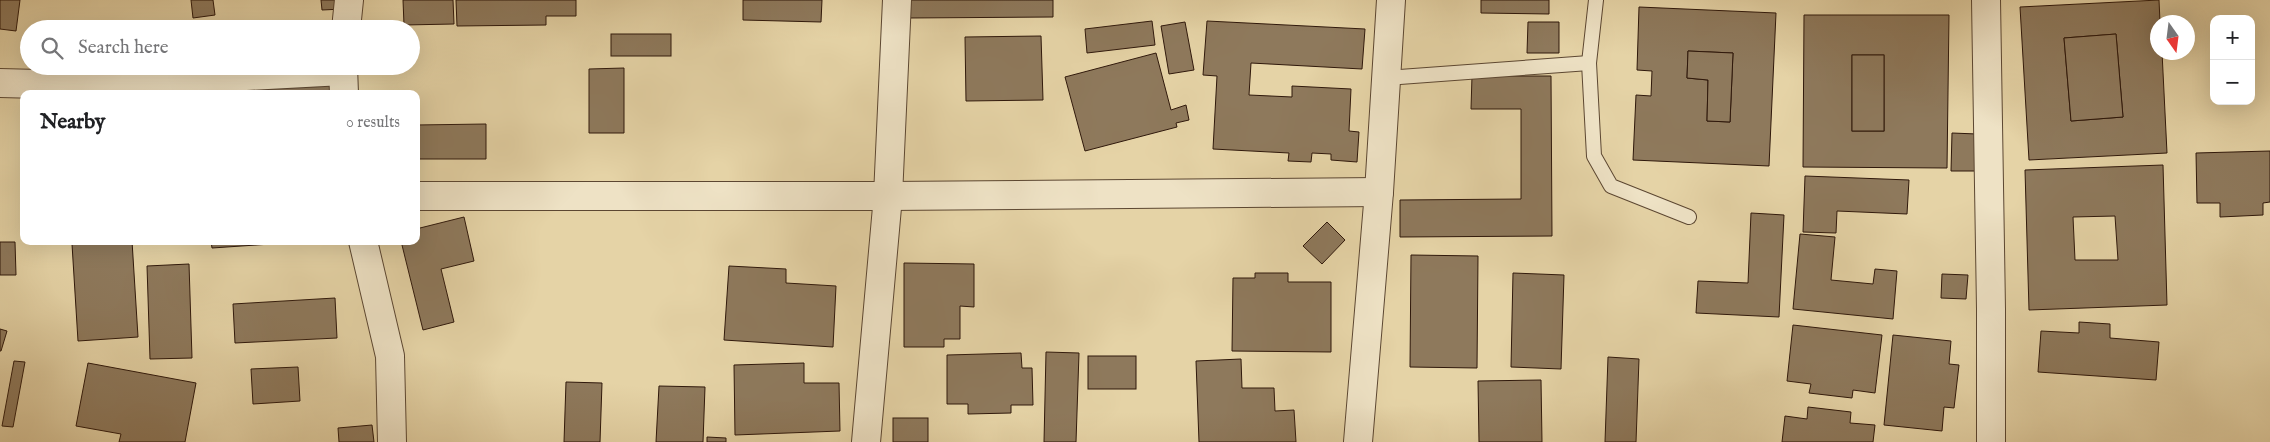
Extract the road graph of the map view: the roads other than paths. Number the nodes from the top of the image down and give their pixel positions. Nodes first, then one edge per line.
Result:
1 (349, 0) edge
2 (896, 0) edge
3 (1391, 0) edge
4 (1596, 0) edge
5 (1986, 0) edge
6 (347, 20) edge
7 (1589, 62) junction
8 (343, 77) edge
9 (1386, 78) junction
10 (0, 83) edge
11 (1380, 192) junction
12 (420, 196) edge
13 (888, 196) junction
14 (1689, 216) dead end
15 (364, 245) edge
16 (392, 442) edge
17 (866, 442) edge
18 (1358, 442) edge
19 (1991, 442) edge

1 - 6 street
2 - 13 street
3 - 9 street
4 - 7 lane
5 - 19 street
7 - 9 lane
7 - 14 lane
8 - 10 street
9 - 11 street
11 - 13 street
11 - 18 street
12 - 13 street
13 - 17 street
15 - 16 street

